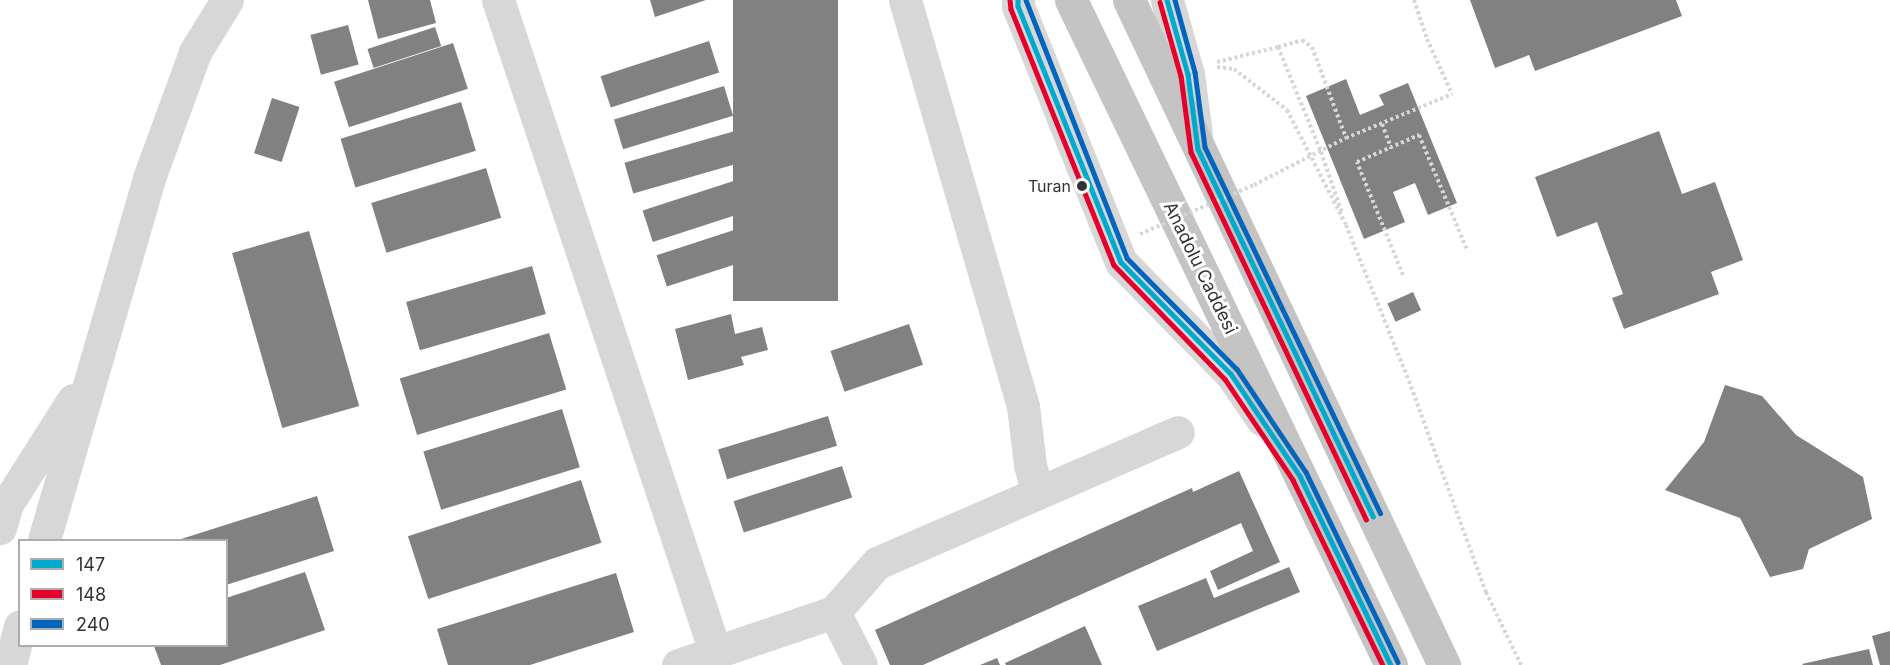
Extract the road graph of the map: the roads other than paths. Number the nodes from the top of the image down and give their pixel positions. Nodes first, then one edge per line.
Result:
1 (226, 0) edge
2 (498, 0) edge
3 (905, 0) edge
4 (1018, 0) edge
5 (1071, 0) edge
6 (1129, 0) edge
7 (1167, 0) edge
8 (1198, 149) junction
9 (93, 370) junction
10 (1178, 432) dead end
11 (1300, 476) junction
12 (1037, 491) junction
13 (0, 528) edge
14 (44, 539) edge
15 (834, 612) junction
16 (18, 634) edge
17 (716, 654) junction
18 (10, 665) edge
19 (678, 665) edge
20 (861, 665) edge
21 (1391, 665) edge
22 (1444, 665) edge

1 - 9 lane
2 - 17 lane
3 - 12 lane
4 - 11 lane
5 - 11 highway, Anadolu Caddesi
6 - 8 highway
7 - 8 lane
8 - 22 highway
9 - 13 lane
9 - 14 lane
10 - 12 lane
11 - 21 highway, Anadolu Caddesi
12 - 15 lane
15 - 17 lane
15 - 20 lane
16 - 18 lane
17 - 19 lane

